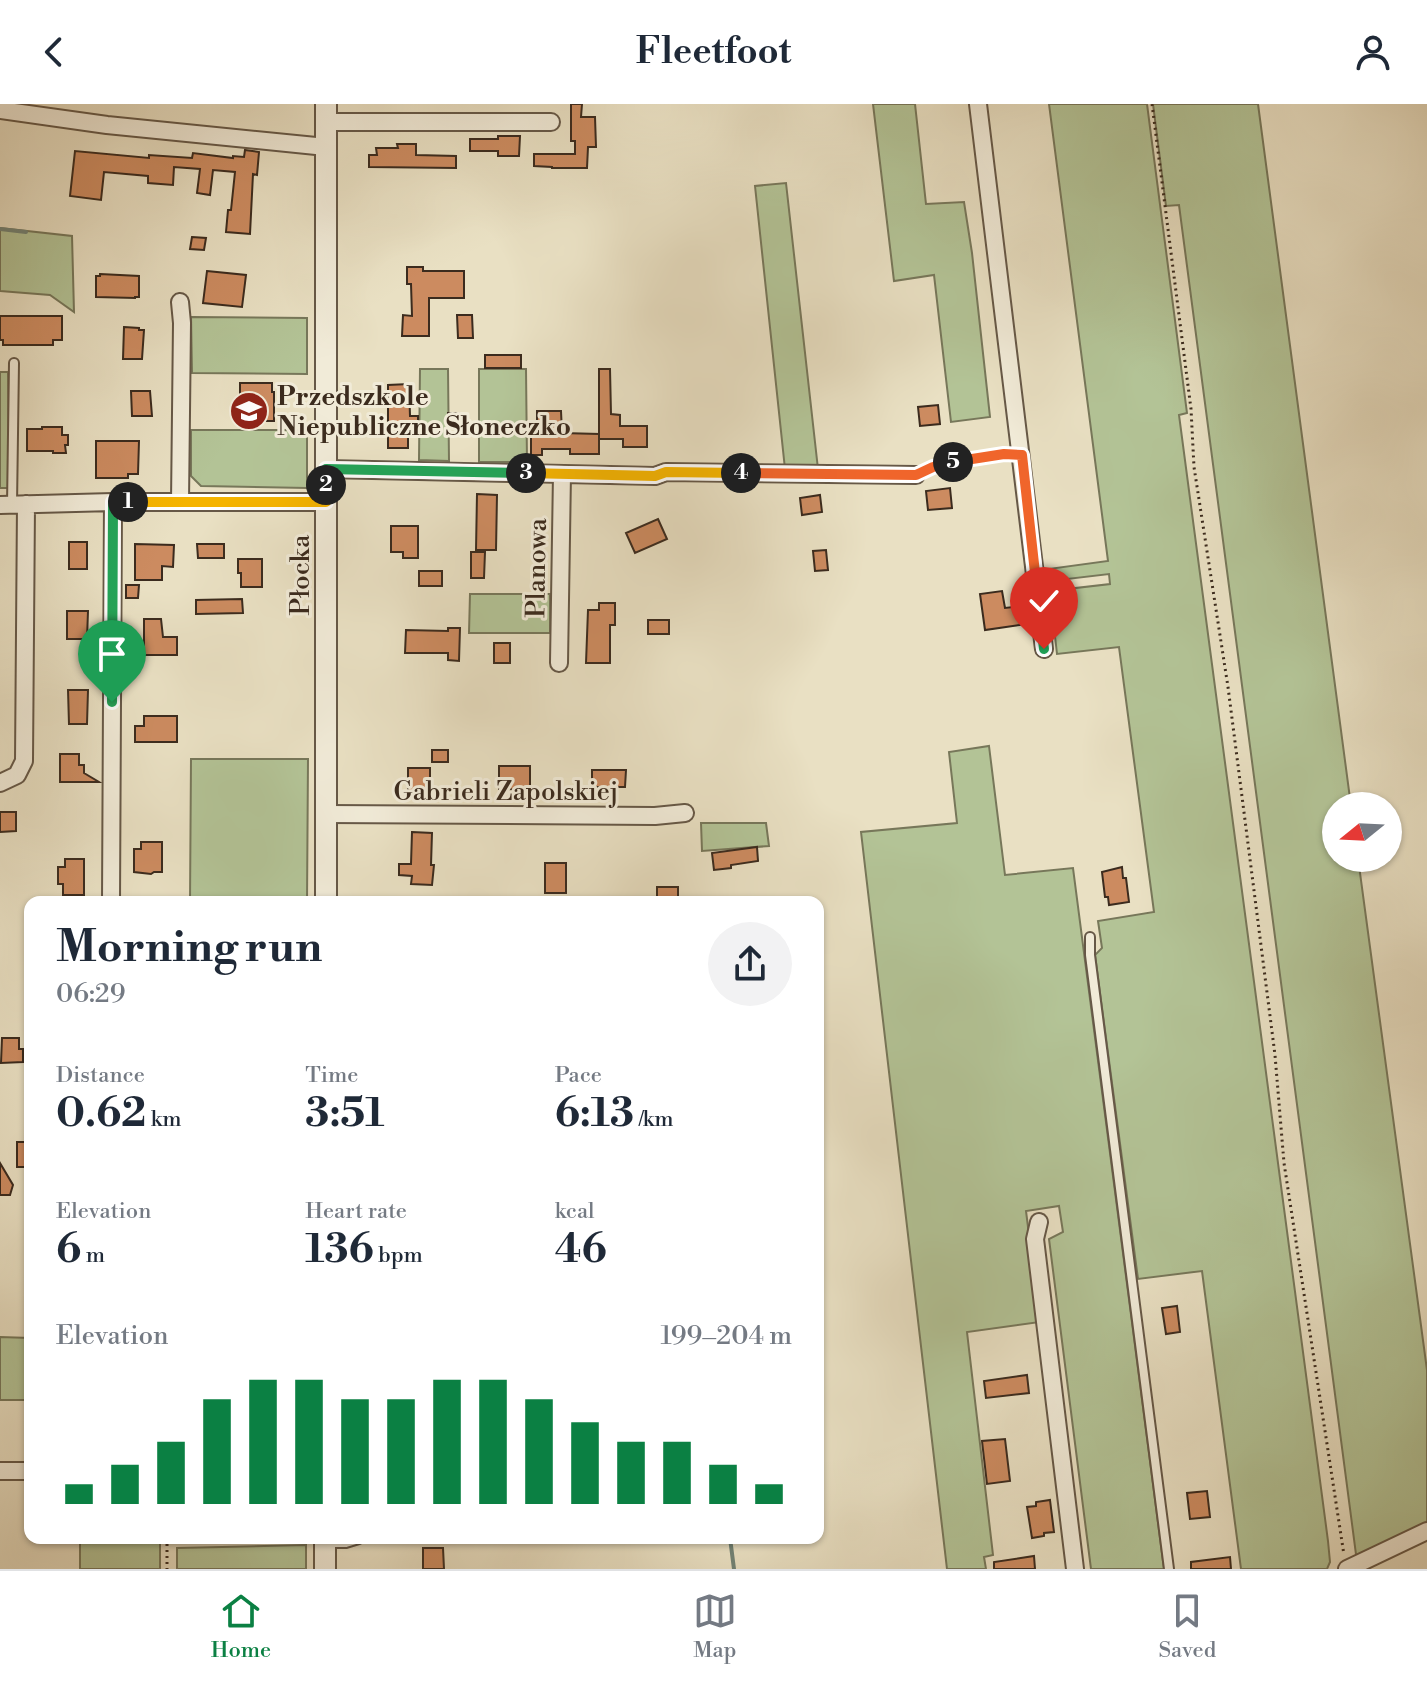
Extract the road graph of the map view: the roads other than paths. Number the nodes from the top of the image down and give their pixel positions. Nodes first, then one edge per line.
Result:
1 (978, 104) edge
2 (0, 110) edge
3 (326, 113) edge
4 (551, 122) dead end
5 (326, 147) junction
6 (180, 302) dead end
7 (14, 363) dead end
8 (1022, 455) junction
9 (326, 469) junction
10 (562, 474) junction
11 (916, 475) joint
12 (113, 502) junction
13 (180, 502) junction
14 (326, 502) junction
15 (13, 505) edge
16 (1044, 649) dead end
17 (559, 663) dead end
18 (0, 783) edge
19 (685, 813) dead end
20 (326, 814) junction
21 (111, 896) edge
22 (326, 896) edge
23 (1090, 937) dead end
24 (1039, 1222) dead end
25 (0, 1471) edge
26 (24, 1471) edge
27 (1427, 1531) edge
28 (325, 1544) edge
29 (325, 1569) edge
30 (1075, 1569) edge
31 (1169, 1569) edge
32 (1347, 1569) edge

1 - 8 street
2 - 5 street
3 - 4 street
3 - 5 street, Płocka
5 - 9 street, Płocka
6 - 13 street
7 - 15 lane
8 - 11 lane
8 - 16 street
9 - 10 street
9 - 14 street, Płocka
10 - 11 street
10 - 17 street, Planowa
12 - 13 street
12 - 15 street
12 - 21 street
13 - 14 street
14 - 20 street, Płocka
15 - 18 street
19 - 20 street, Gabrieli Zapolskiej
20 - 22 street, Płocka
23 - 31 lane
24 - 30 street
25 - 26 street
27 - 32 street
28 - 29 street

